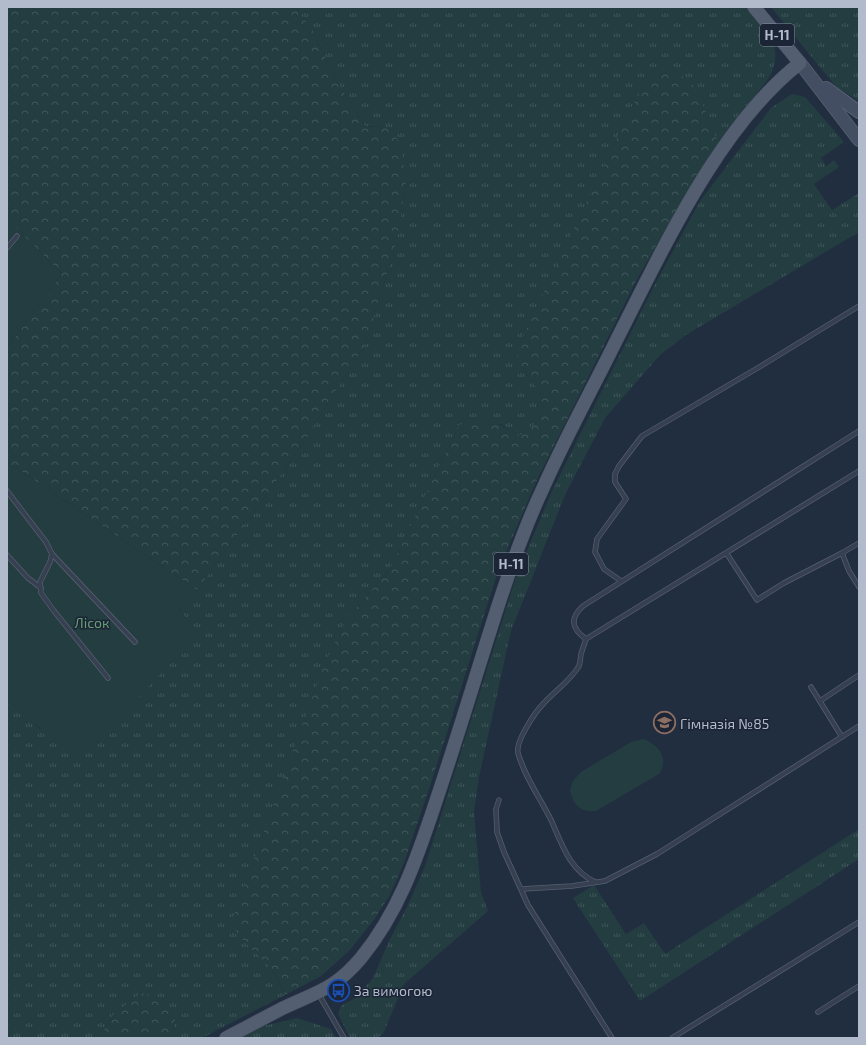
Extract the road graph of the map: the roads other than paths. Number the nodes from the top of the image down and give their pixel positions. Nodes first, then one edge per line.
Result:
1 (754, 7) edge
2 (800, 63) junction
3 (859, 112) edge
4 (859, 140) edge
5 (17, 236) dead end
6 (7, 248) edge
7 (859, 306) edge
8 (859, 431) edge
9 (859, 471) edge
10 (7, 491) edge
11 (859, 543) edge
12 (842, 553) junction
13 (52, 554) junction
14 (727, 554) junction
15 (7, 555) edge
16 (621, 581) junction
17 (859, 587) edge
18 (41, 588) junction
19 (586, 639) junction
20 (135, 642) dead end
21 (859, 675) edge
22 (108, 678) dead end
23 (811, 687) dead end
24 (820, 701) junction
25 (859, 726) edge
26 (842, 737) junction
27 (500, 800) dead end
28 (595, 882) junction
29 (522, 889) junction
30 (859, 922) edge
31 (859, 986) edge
32 (318, 993) junction
33 (818, 1012) dead end
34 (226, 1038) edge
35 (344, 1038) edge
36 (612, 1038) edge
37 (672, 1038) edge

1 - 2 main road, Н-11
2 - 3 street
2 - 4 street
2 - 32 main road, Н-11
5 - 6 lane
7 - 16 lane
8 - 16 lane
9 - 14 lane
10 - 13 lane
11 - 12 lane
12 - 14 lane
12 - 17 lane
13 - 18 lane
13 - 20 lane
14 - 19 lane
15 - 18 lane
16 - 19 lane
18 - 22 lane
19 - 28 lane
21 - 24 lane
23 - 24 lane
24 - 26 lane
25 - 26 lane
26 - 28 lane
27 - 29 lane
28 - 29 lane
29 - 36 lane
30 - 37 lane
31 - 33 lane
32 - 34 main road, Н-11
32 - 35 lane

